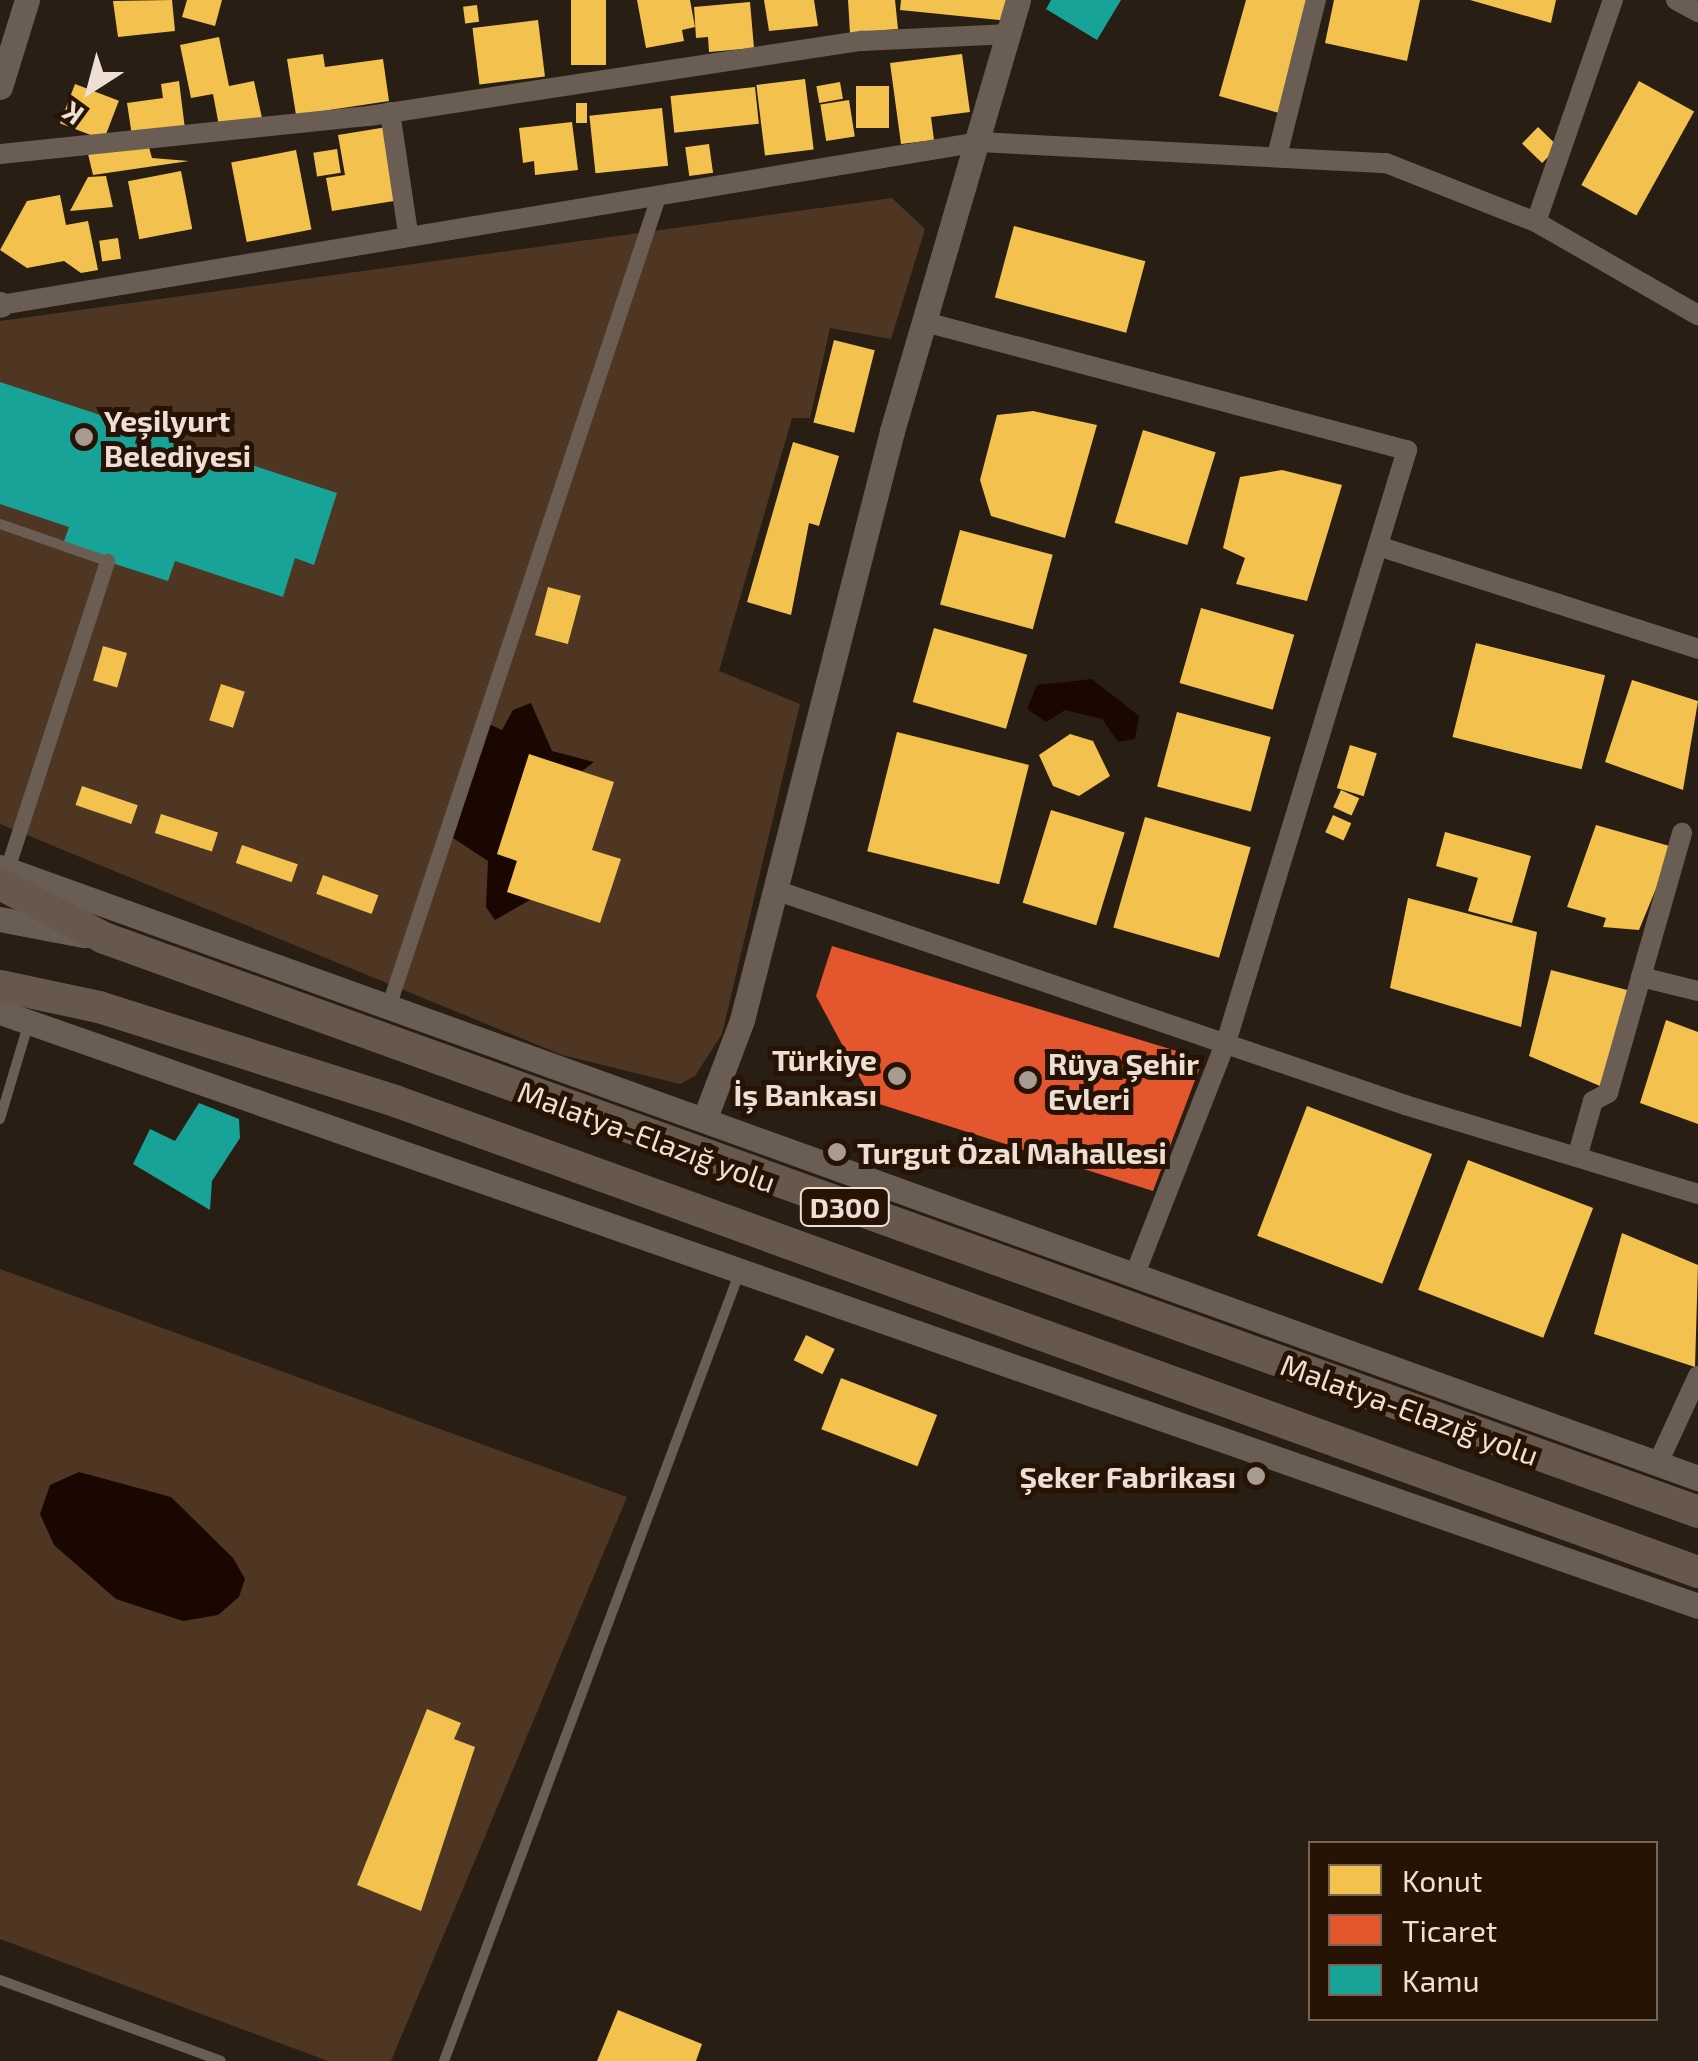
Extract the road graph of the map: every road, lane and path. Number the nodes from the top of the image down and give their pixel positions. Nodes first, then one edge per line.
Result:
1 (27, 0) edge
2 (1018, 0) edge
3 (1316, 0) edge
4 (1613, 0) edge
5 (1676, 0) edge
6 (1698, 12) edge
7 (1010, 34) junction
8 (0, 87) edge
9 (390, 112) junction
10 (978, 142) junction
11 (0, 154) edge
12 (1277, 156) junction
13 (658, 197) junction
14 (1536, 222) junction
15 (408, 232) junction
16 (0, 305) edge
17 (1698, 316) edge
18 (925, 322) junction
19 (0, 524) edge
20 (1378, 546) junction
21 (107, 561) joint
22 (1698, 649) edge
23 (1682, 832) dead end
24 (2, 873) edge
25 (775, 890) junction
26 (0, 919) edge
27 (104, 938) junction
28 (1641, 976) junction
29 (0, 986) edge
30 (1698, 991) edge
31 (389, 1004) junction
32 (0, 1012) edge
33 (29, 1024) junction
34 (1227, 1039) junction
35 (706, 1116) junction
36 (0, 1120) edge
37 (1578, 1154) junction
38 (1698, 1194) edge
39 (741, 1268) junction
40 (1134, 1276) junction
41 (1698, 1376) edge
42 (1658, 1464) junction
43 (1698, 1478) edge
44 (1698, 1512) edge
45 (1698, 1572) edge
46 (1698, 1606) edge
47 (0, 1980) edge
48 (221, 2061) edge
49 (444, 2061) edge

1 - 8 street
2 - 7 street
3 - 12 street
4 - 14 street
5 - 6 street
7 - 9 street
7 - 10 street
9 - 11 street
9 - 15 street
10 - 12 street
10 - 13 street
10 - 18 street
12 - 14 street
13 - 15 street
13 - 31 street
14 - 17 street
15 - 16 street
18 - 20 street
18 - 25 street
19 - 21 lane
20 - 22 street
20 - 34 street
21 - 24 street
23 - 28 street
24 - 27 highway, Malatya-Elazığ yolu / D300
24 - 31 street
25 - 34 street
25 - 35 street
26 - 27 street
27 - 44 highway, Malatya-Elazığ yolu / D300
28 - 30 street
28 - 37 street
29 - 45 highway, Malatya-Elazığ yolu / D300
31 - 35 street
32 - 33 street
33 - 36 lane
33 - 39 street
34 - 37 street
34 - 40 street
35 - 40 street
37 - 38 street
39 - 46 street
39 - 49 lane
40 - 42 street
41 - 42 street
42 - 43 street
47 - 48 lane

